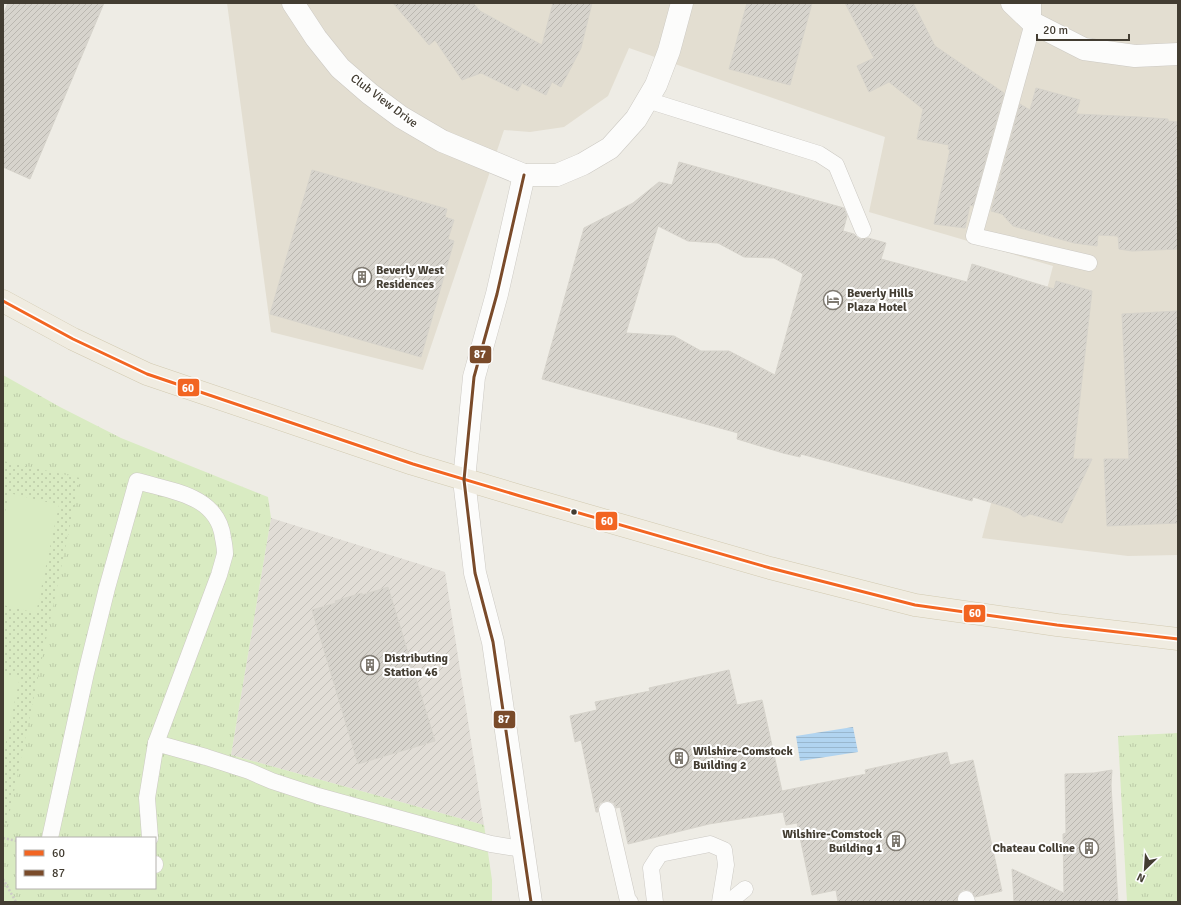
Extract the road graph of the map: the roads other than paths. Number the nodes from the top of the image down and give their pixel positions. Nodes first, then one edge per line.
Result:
1 (293, 3) edge
2 (682, 3) edge
3 (1012, 3) edge
4 (1033, 13) edge
5 (1178, 54) edge
6 (647, 100) junction
7 (524, 175) junction
8 (863, 230) dead end
9 (1089, 263) dead end
10 (3, 301) edge
11 (464, 480) junction
12 (1178, 639) edge
13 (156, 743) junction
14 (607, 810) dead end
15 (50, 837) edge
16 (150, 837) edge
17 (522, 849) junction
18 (745, 889) dead end
19 (531, 902) edge
20 (630, 902) edge
21 (655, 902) edge
22 (720, 902) edge
23 (729, 902) edge

1 - 7 street, Club View Drive
2 - 6 street
3 - 4 street
4 - 5 street
4 - 9 lane
6 - 7 street
6 - 8 lane
7 - 11 street
10 - 11 main road
11 - 12 main road
11 - 17 street
13 - 15 lane
13 - 16 lane
13 - 17 lane
14 - 20 lane
17 - 19 street
18 - 23 lane
21 - 22 lane

